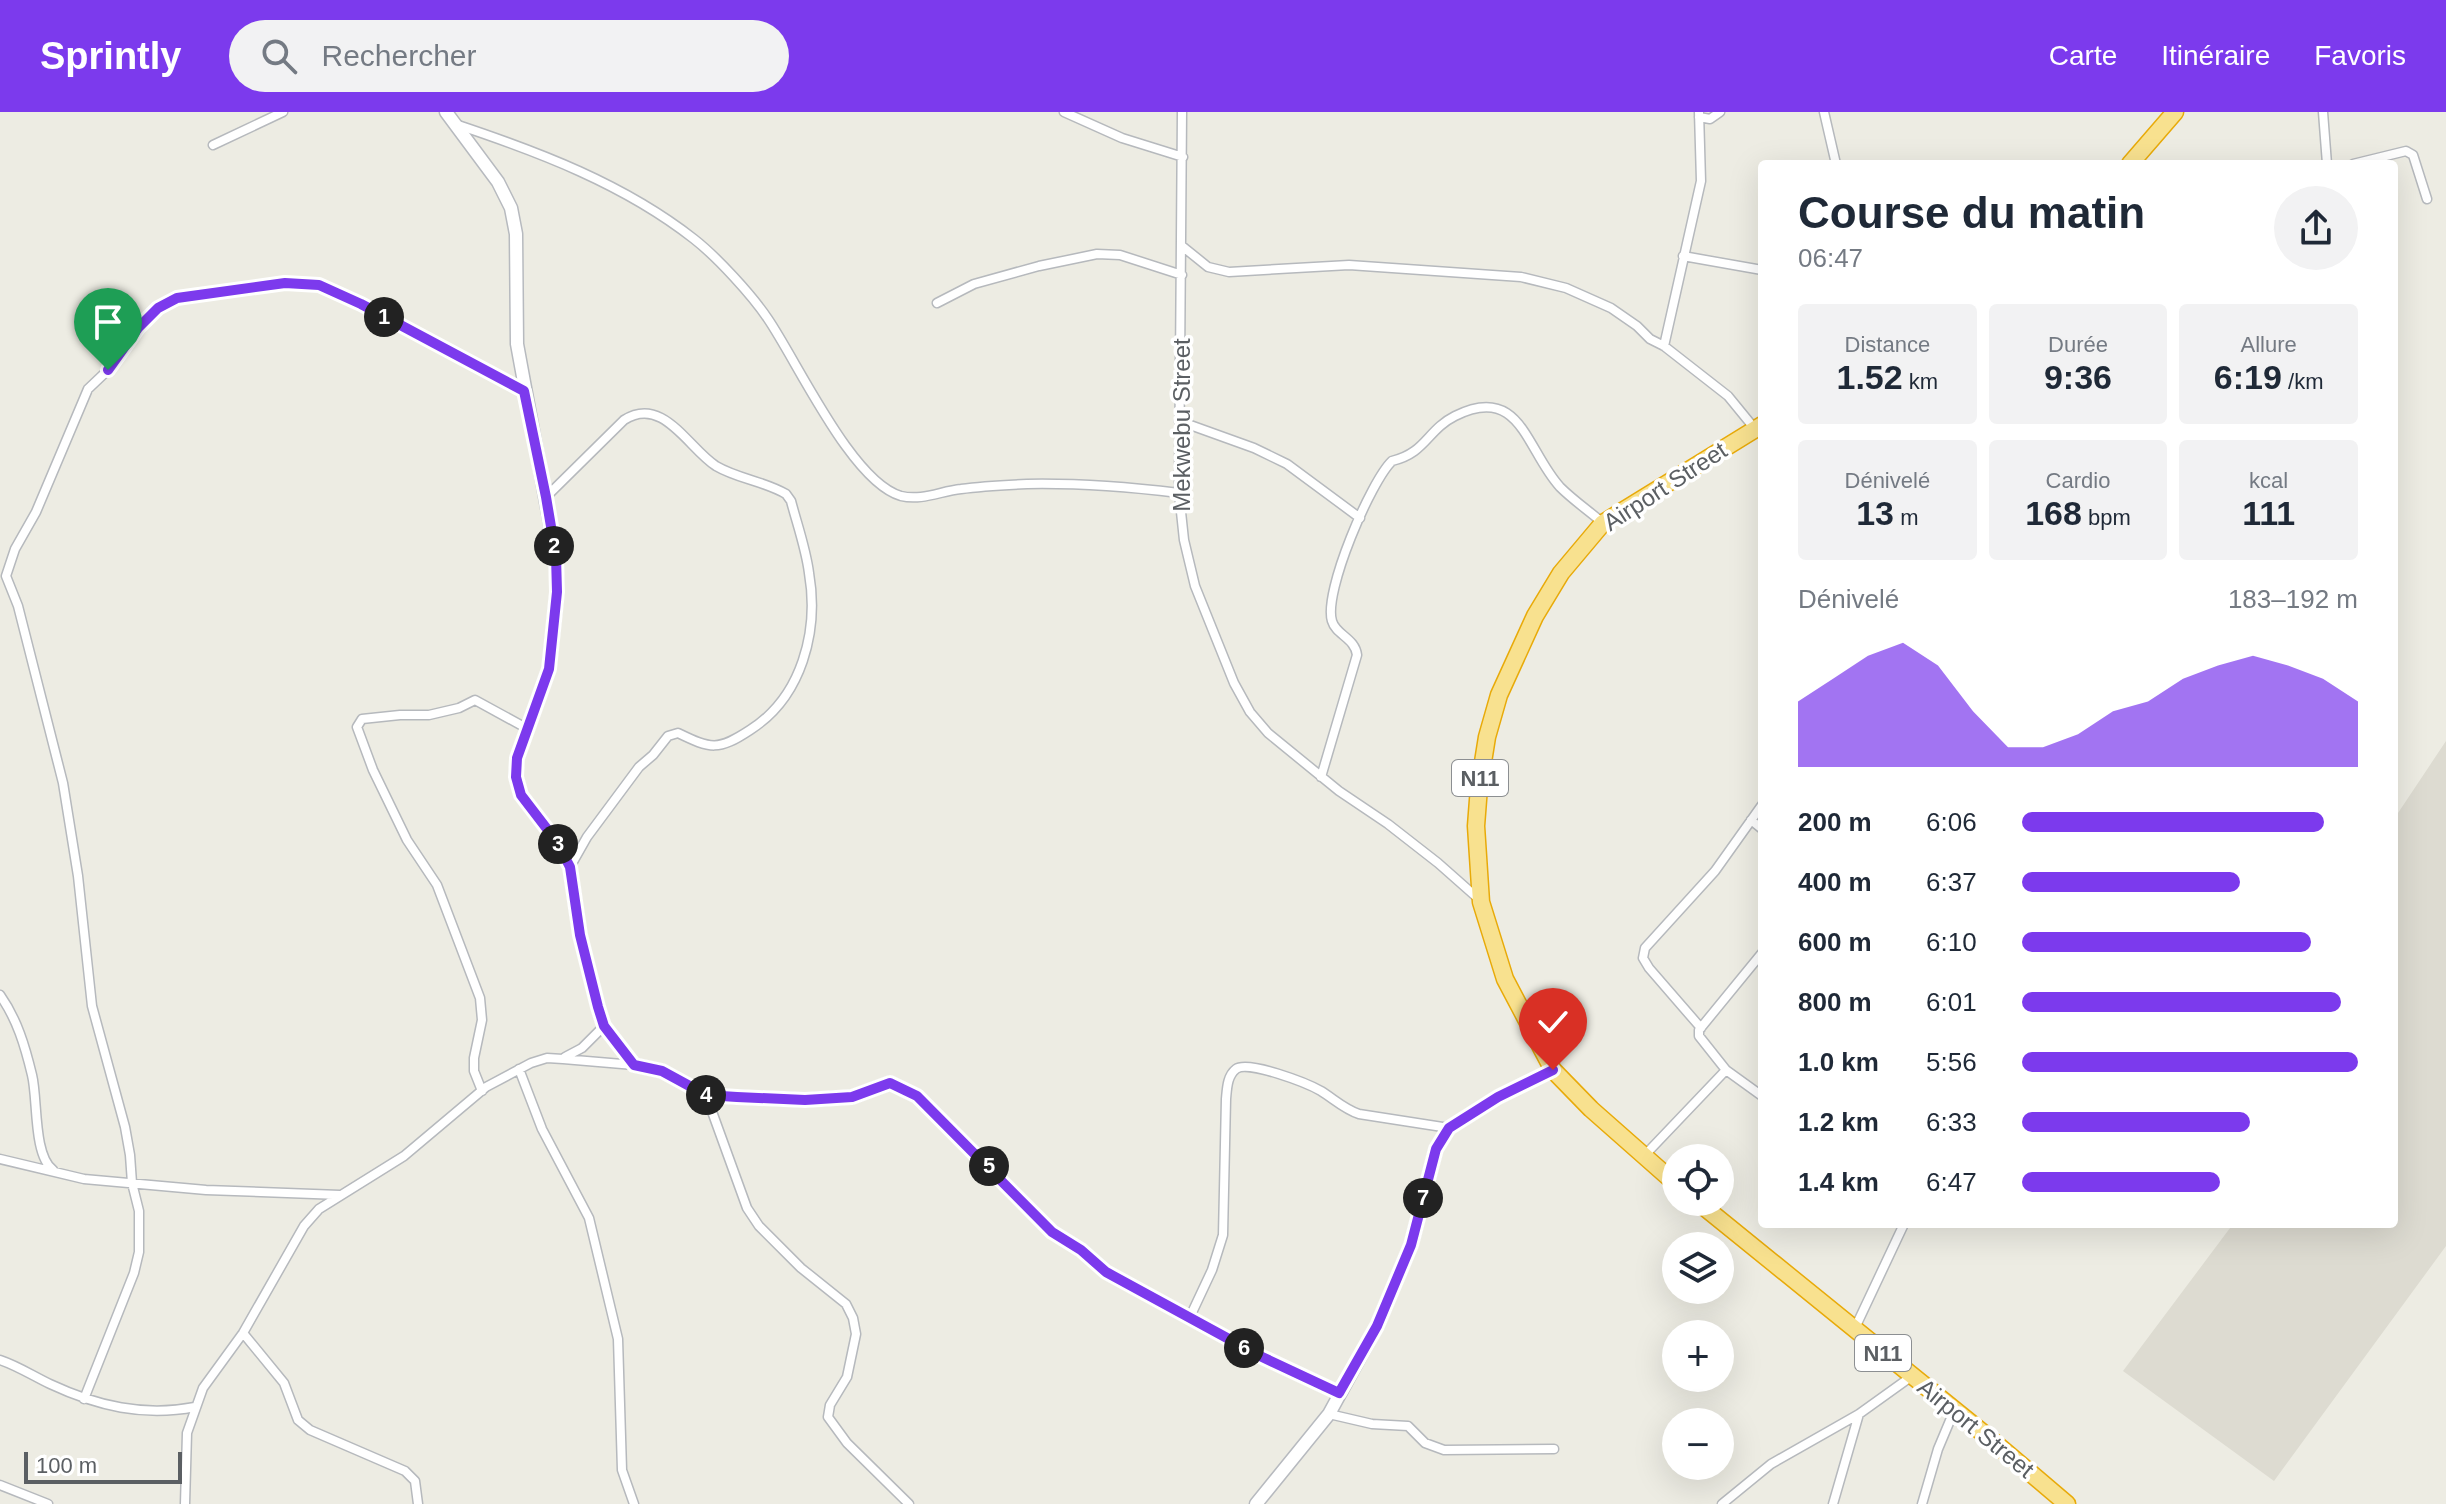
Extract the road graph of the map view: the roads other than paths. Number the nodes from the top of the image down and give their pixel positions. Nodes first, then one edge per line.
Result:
1 (283, 112) edge
2 (446, 112) edge
3 (1064, 112) edge
4 (1182, 112) edge
5 (1720, 112) edge
6 (1824, 112) edge
7 (2175, 112) edge
8 (2323, 112) edge
9 (1699, 115) edge
10 (455, 123) junction
11 (213, 145) dead end
12 (1183, 157) junction
13 (1835, 160) edge
14 (2133, 160) edge
15 (2327, 160) edge
16 (2369, 160) edge
17 (2427, 199) dead end
18 (1182, 246) junction
19 (1683, 256) junction
20 (1758, 269) edge
21 (1182, 275) junction
22 (937, 303) dead end
23 (1664, 346) junction
24 (524, 391) junction
25 (1179, 421) junction
26 (1758, 427) edge
27 (1179, 493) junction
28 (546, 497) junction
29 (1360, 518) junction
30 (1603, 523) junction
31 (528, 729) junction
32 (1321, 777) junction
33 (1758, 810) edge
34 (1751, 820) junction
35 (1758, 826) edge
36 (570, 867) junction
37 (1481, 902) junction
38 (1758, 958) edge
39 (0, 995) edge
40 (604, 1026) junction
41 (1701, 1028) junction
42 (563, 1059) junction
43 (634, 1065) junction
44 (519, 1069) junction
45 (1553, 1070) junction
46 (1726, 1070) junction
47 (482, 1091) junction
48 (1758, 1093) edge
49 (706, 1095) junction
50 (1449, 1128) junction
51 (1644, 1157) junction
52 (0, 1159) edge
53 (53, 1170) junction
54 (1662, 1172) edge
55 (132, 1183) junction
56 (341, 1195) junction
57 (1715, 1216) edge
58 (1902, 1228) edge
59 (1189, 1319) junction
60 (1855, 1329) junction
61 (243, 1333) junction
62 (0, 1360) edge
63 (1912, 1376) junction
64 (1339, 1393) junction
65 (84, 1399) junction
66 (195, 1407) junction
67 (1954, 1411) junction
68 (1329, 1414) junction
69 (1859, 1414) junction
70 (1554, 1449) dead end
71 (0, 1485) edge
72 (630, 1503) edge
73 (48, 1504) edge
74 (185, 1504) edge
75 (418, 1504) edge
76 (909, 1504) edge
77 (1256, 1504) edge
78 (1722, 1504) edge
79 (1833, 1504) edge
80 (1922, 1504) edge
81 (2067, 1504) edge

1 - 11 street
2 - 10 street
3 - 12 street
4 - 12 street, Mekwebu Street
5 - 9 street
6 - 13 street
7 - 14 highway
8 - 15 street
9 - 19 street
10 - 24 street
10 - 27 street
12 - 18 street, Mekwebu Street
16 - 17 street
18 - 21 street, Mekwebu Street
18 - 23 street
19 - 20 street
19 - 23 street
21 - 22 street
21 - 25 street, Mekwebu Street
23 - 26 street
24 - 28 street
24 - 55 street
25 - 27 street, Mekwebu Street
25 - 29 street
26 - 30 highway, Airport Street / N11
27 - 32 street, Mekwebu Street
28 - 31 street
28 - 36 street
29 - 30 street
29 - 32 street
30 - 37 highway, Airport Street / N11
31 - 36 street
31 - 47 street
32 - 37 street, Mekwebu Street
33 - 34 street
34 - 35 street
34 - 41 street
36 - 40 street
37 - 45 highway, Airport Street / N11
38 - 41 street
39 - 53 street
40 - 42 street
40 - 43 street
41 - 46 street
42 - 43 street
42 - 44 street
43 - 49 street
44 - 47 street
44 - 72 street
45 - 50 street
45 - 51 highway, Airport Street / N11
46 - 48 street
46 - 51 street
47 - 56 street
49 - 59 street
49 - 76 street
50 - 59 street
50 - 64 street
51 - 54 highway, Airport Street / N11
52 - 53 street
53 - 55 street
55 - 56 street
55 - 65 street
56 - 61 street
57 - 60 highway, Airport Street / N11
58 - 60 street
59 - 64 street
60 - 63 highway, Airport Street / N11
61 - 66 street
61 - 75 street
62 - 65 street
63 - 67 highway, Airport Street / N11
63 - 69 street
64 - 68 street
65 - 66 street
66 - 74 street
67 - 80 street
67 - 81 highway, Airport Street / N11
68 - 70 street
68 - 77 street
69 - 78 street
69 - 79 street
71 - 73 street

